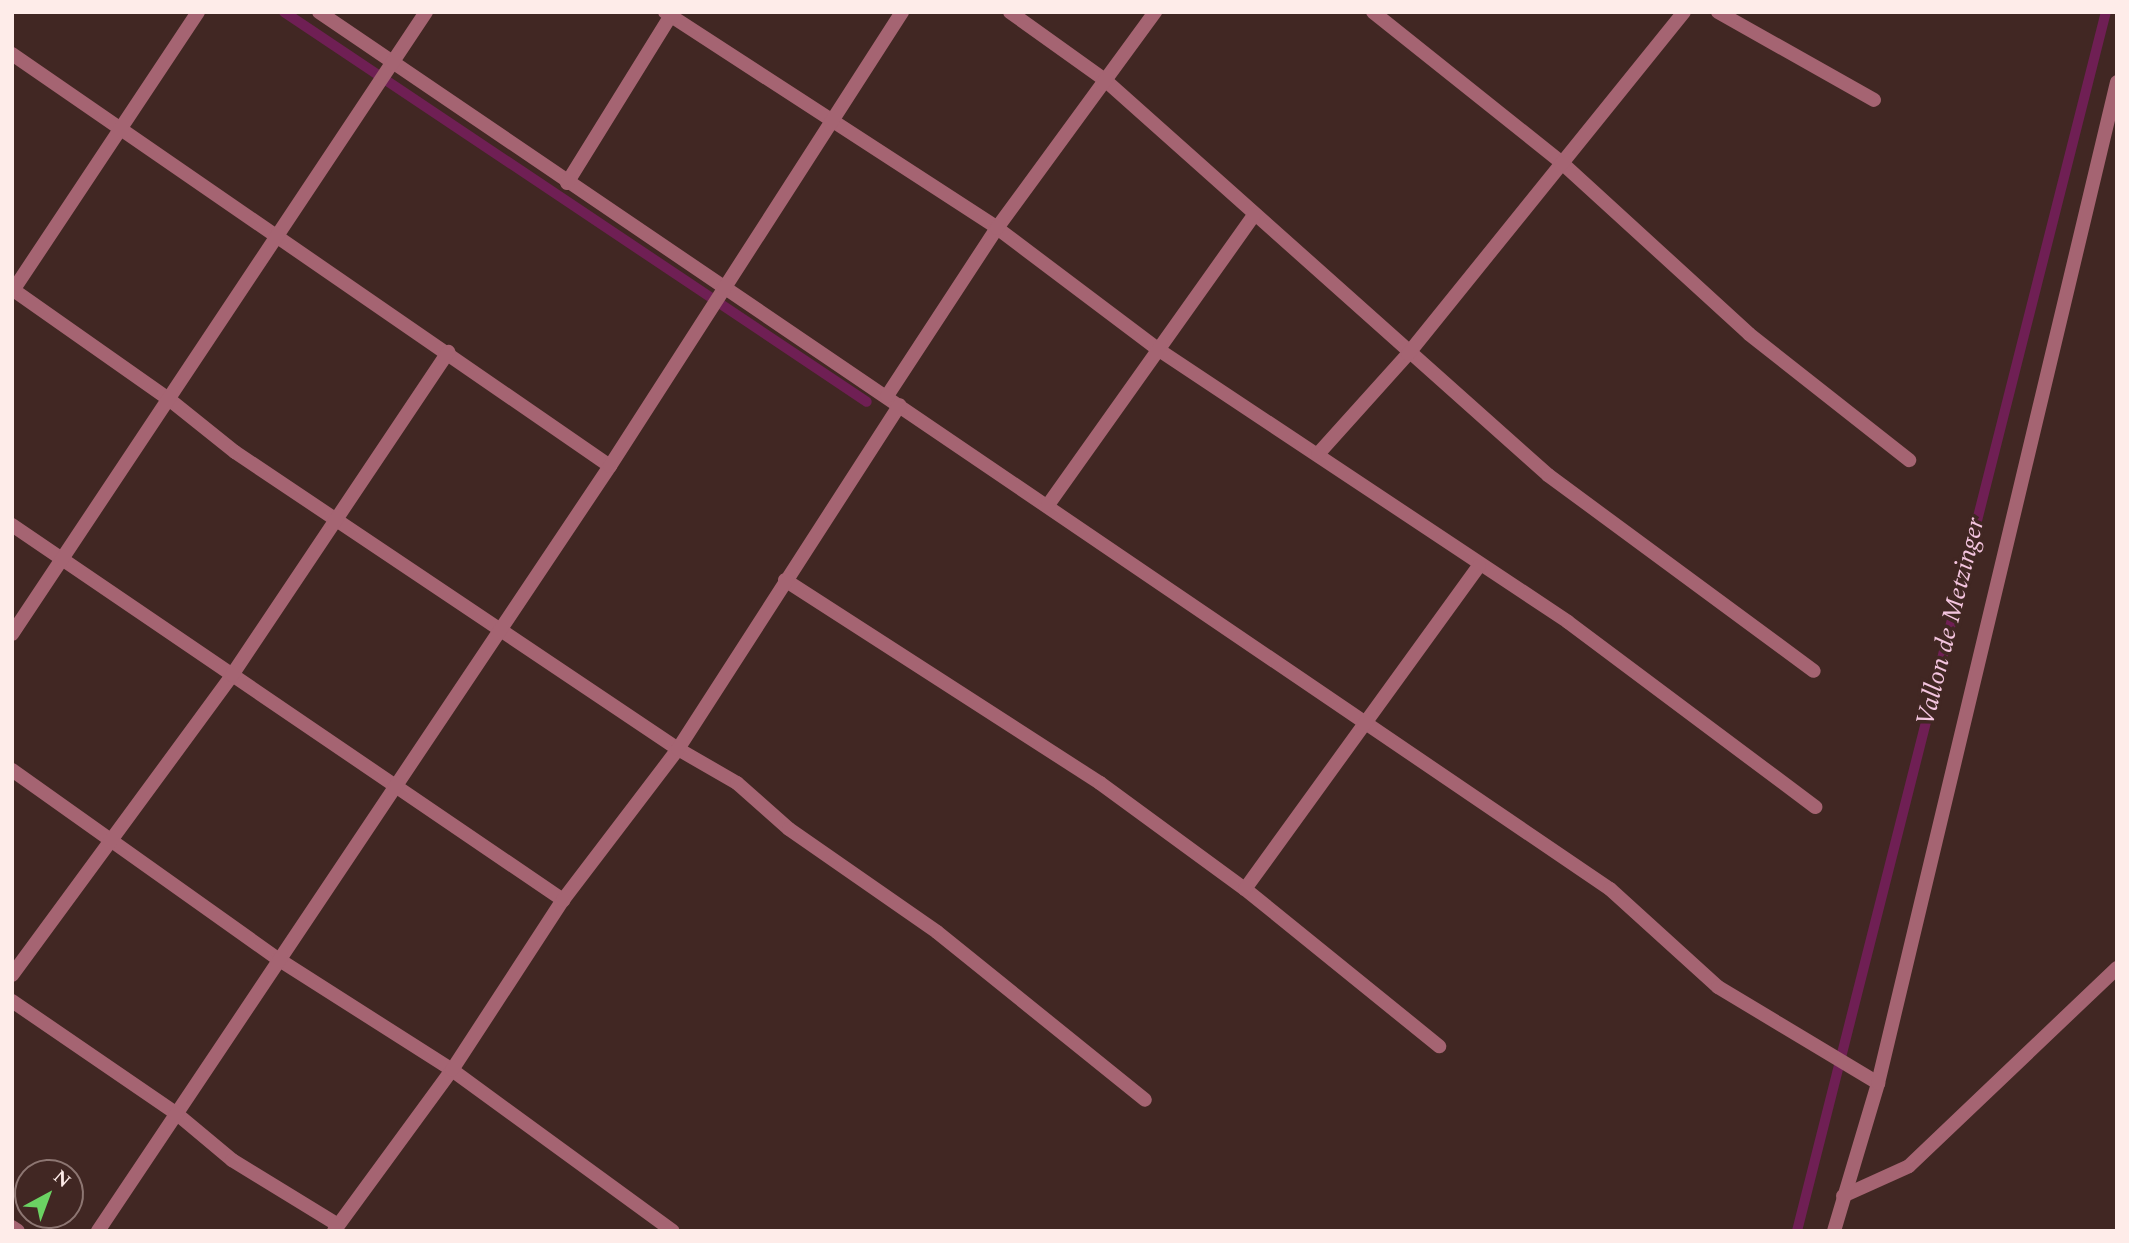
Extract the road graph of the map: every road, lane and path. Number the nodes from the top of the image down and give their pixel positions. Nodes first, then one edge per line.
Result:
1 (198, 12) edge
2 (319, 12) edge
3 (426, 12) edge
4 (902, 12) edge
5 (1010, 12) edge
6 (1155, 12) edge
7 (1373, 12) edge
8 (1401, 12) edge
9 (1684, 12) edge
10 (1718, 12) edge
11 (669, 13) edge
12 (1392, 25) junction
13 (12, 54) edge
14 (393, 63) junction
15 (1105, 80) junction
16 (2117, 82) edge
17 (1874, 100) dead end
18 (834, 123) junction
19 (120, 127) junction
20 (1562, 163) junction
21 (567, 183) junction
22 (1254, 215) junction
23 (997, 228) junction
24 (275, 234) junction
25 (13, 290) edge
26 (725, 291) junction
27 (1159, 351) junction
28 (448, 352) junction
29 (1408, 354) junction
30 (887, 396) junction
31 (170, 400) junction
32 (900, 405) junction
33 (1318, 454) junction
34 (1909, 460) dead end
35 (610, 466) junction
36 (1048, 505) junction
37 (337, 518) junction
38 (12, 525) edge
39 (62, 558) junction
40 (1479, 566) junction
41 (785, 580) junction
42 (500, 626) junction
43 (12, 634) edge
44 (1814, 671) dead end
45 (232, 675) junction
46 (1366, 721) junction
47 (678, 749) junction
48 (12, 770) edge
49 (398, 785) junction
50 (1815, 807) dead end
51 (112, 841) junction
52 (1245, 888) junction
53 (563, 900) junction
54 (278, 959) junction
55 (2117, 968) edge
56 (12, 975) edge
57 (12, 1001) edge
58 (1439, 1046) dead end
59 (452, 1070) junction
60 (1878, 1083) junction
61 (1145, 1100) dead end
62 (177, 1114) junction
63 (1843, 1196) junction
64 (12, 1227) edge
65 (336, 1228) edge
66 (18, 1231) edge
67 (97, 1231) edge
68 (673, 1231) edge
69 (1834, 1231) edge

1 - 19 street
2 - 14 street
3 - 14 street
4 - 18 street
5 - 15 street
6 - 15 street
7 - 12 street
8 - 12 street
9 - 20 street
10 - 17 street
11 - 18 street
11 - 21 street
12 - 20 street
13 - 19 street
14 - 21 street
14 - 24 street
15 - 22 street
15 - 23 street
16 - 60 street
18 - 23 street
18 - 26 street
19 - 24 street
19 - 25 street
20 - 29 street
20 - 34 street
21 - 26 street
22 - 27 street
22 - 29 street
23 - 27 street
23 - 30 street
24 - 28 street
24 - 31 street
25 - 31 street
26 - 30 street
26 - 35 street
27 - 33 street
27 - 36 street
28 - 35 street
28 - 37 street
29 - 33 street
29 - 44 street
30 - 32 street
31 - 37 street
31 - 39 street
32 - 36 street
32 - 41 street
33 - 40 street
35 - 42 street
36 - 46 street
37 - 42 street
37 - 45 street
38 - 39 street
39 - 43 street
39 - 45 street
40 - 46 street
40 - 50 street
41 - 47 street
41 - 52 street
42 - 47 street
42 - 49 street
45 - 49 street
45 - 51 street
46 - 52 street
46 - 60 street
47 - 53 street
47 - 61 street
48 - 51 street
49 - 53 street
49 - 54 street
51 - 54 street
51 - 56 street
52 - 58 street
53 - 59 street
54 - 59 street
54 - 62 street
55 - 63 street
57 - 62 street
59 - 65 street
59 - 68 street
60 - 63 street
62 - 65 street
62 - 67 street
63 - 69 street
64 - 66 street

